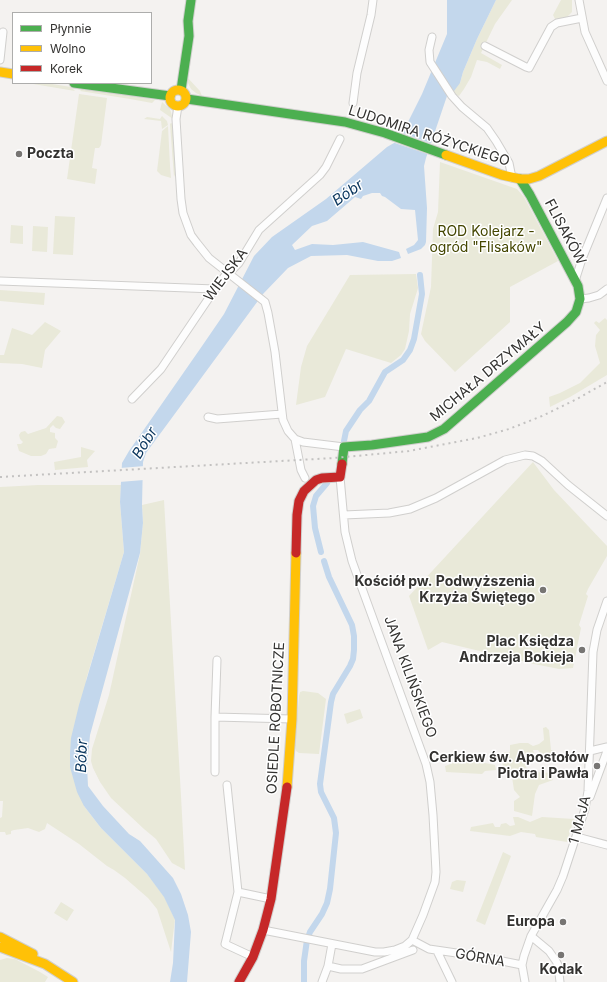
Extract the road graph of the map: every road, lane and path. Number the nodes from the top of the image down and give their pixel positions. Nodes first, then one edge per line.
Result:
1 (191, 0) edge
2 (374, 0) edge
3 (579, 0) edge
4 (582, 18) junction
5 (4, 32) dead end
6 (432, 37) dead end
7 (485, 46) dead end
8 (0, 60) edge
9 (0, 72) edge
10 (12, 74) edge
11 (607, 81) edge
12 (81, 84) edge
13 (181, 90) junction
14 (170, 96) junction
15 (187, 99) junction
16 (353, 103) dead end
17 (178, 106) junction
18 (340, 139) dead end
19 (607, 141) edge
20 (516, 178) junction
21 (607, 198) edge
22 (227, 273) junction
23 (0, 281) edge
24 (575, 281) junction
25 (215, 289) junction
26 (607, 289) edge
27 (580, 299) junction
28 (132, 399) dead end
29 (282, 414) junction
30 (208, 417) dead end
31 (295, 439) junction
32 (344, 447) junction
33 (340, 477) junction
34 (306, 478) dead end
35 (344, 515) junction
36 (607, 516) edge
37 (607, 601) edge
38 (217, 660) dead end
39 (215, 717) junction
40 (292, 718) junction
41 (607, 747) edge
42 (590, 751) junction
43 (607, 751) edge
44 (215, 772) dead end
45 (226, 785) dead end
46 (585, 809) junction
47 (576, 837) junction
48 (607, 845) edge
49 (238, 892) junction
50 (271, 899) junction
51 (263, 930) junction
52 (531, 936) junction
53 (0, 937) edge
54 (412, 940) junction
55 (332, 944) junction
56 (2, 949) edge
57 (413, 950) dead end
58 (437, 951) junction
59 (252, 957) junction
60 (45, 964) junction
61 (522, 965) junction
62 (328, 966) junction
63 (73, 982) edge
64 (239, 982) edge
65 (322, 982) edge
66 (452, 982) edge
67 (525, 982) edge
68 (560, 982) edge

1 - 13 street
2 - 16 street
3 - 4 street
4 - 7 street
4 - 11 street
5 - 8 street
6 - 20 street, FLISAKÓW
9 - 10 street
12 - 14 street
13 - 14 street
13 - 15 street
14 - 17 street
15 - 17 street
15 - 20 street, LUDOMIRA RÓŻYCKIEGO
17 - 22 street
18 - 22 street, WIEJSKA
19 - 20 street
20 - 24 street, FLISAKÓW
21 - 24 street
22 - 25 street, WIEJSKA
22 - 29 street
23 - 25 street
24 - 27 street, FLISAKÓW
25 - 28 street, WIEJSKA
26 - 27 street
27 - 32 street, MICHAŁA DRZYMAŁY
29 - 30 street
29 - 31 street
31 - 32 street
31 - 34 street
32 - 33 street, JANA KILIŃSKIEGO
33 - 35 street, JANA KILIŃSKIEGO
33 - 40 street, OSIEDLE ROBOTNICZE
35 - 36 street
35 - 54 street, JANA KILIŃSKIEGO
37 - 42 street, 1 MAJA
38 - 39 street
39 - 40 street
39 - 44 street
40 - 50 street, OSIEDLE ROBOTNICZE
41 - 42 street
42 - 46 street, 1 MAJA
43 - 46 street
45 - 49 street
46 - 47 street, 1 MAJA
47 - 48 street
47 - 52 street, 1 MAJA
49 - 50 street
49 - 59 street
50 - 51 street, OSIEDLE ROBOTNICZE
51 - 55 street
51 - 59 street, OSIEDLE ROBOTNICZE
52 - 61 street, 1 MAJA
52 - 68 street
53 - 60 street
54 - 55 street
54 - 58 street, GÓRNA
55 - 62 street
56 - 60 street
57 - 62 street
58 - 61 street, GÓRNA
58 - 66 street
59 - 64 street, OSIEDLE ROBOTNICZE
60 - 63 street
61 - 67 street, 1 MAJA
62 - 65 street

